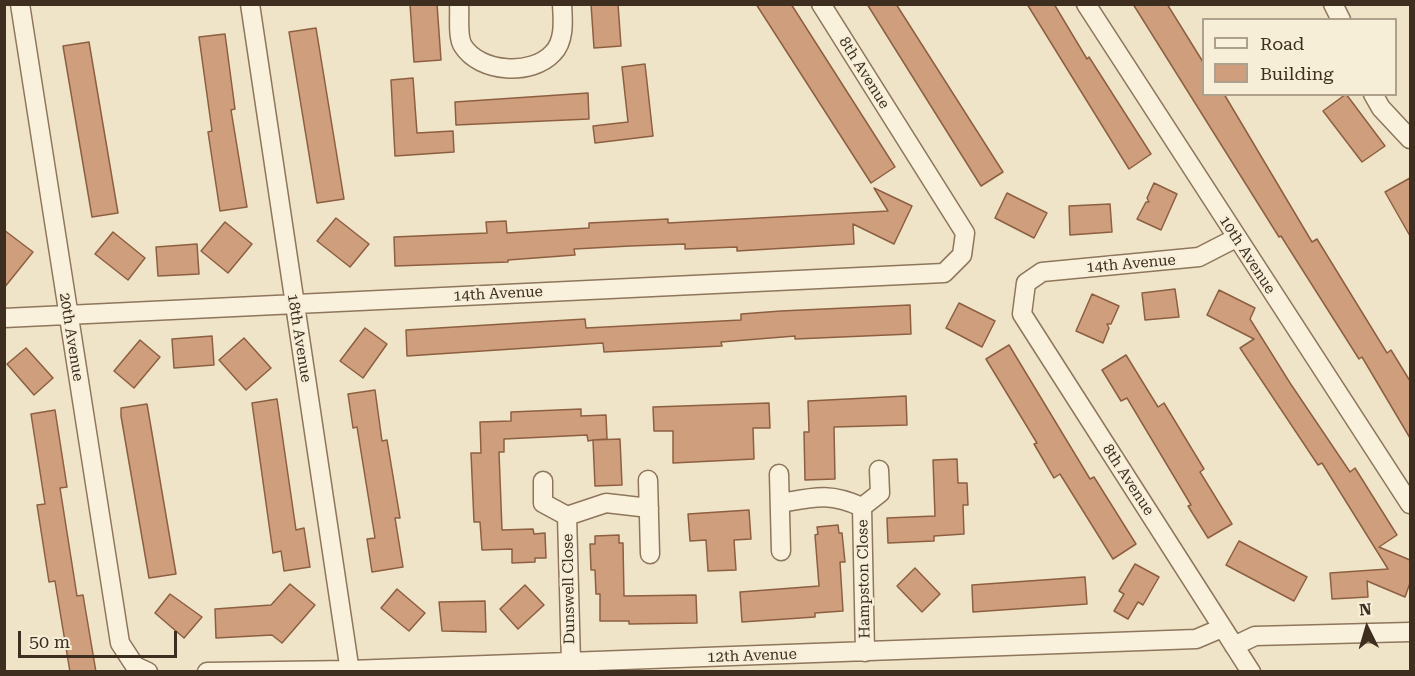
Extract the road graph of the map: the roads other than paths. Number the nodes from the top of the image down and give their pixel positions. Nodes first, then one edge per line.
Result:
1 (20, 4) edge
2 (250, 4) edge
3 (459, 4) edge
4 (562, 4) edge
5 (821, 4) edge
6 (1086, 4) edge
7 (1333, 4) edge
8 (1340, 18) edge
9 (1374, 96) edge
10 (1409, 133) edge
11 (965, 233) joint
12 (1236, 238) junction
13 (1026, 284) joint
14 (294, 304) junction
15 (68, 314) junction
16 (4, 318) edge
17 (879, 470) dead end
18 (779, 474) dead end
19 (648, 480) dead end
20 (543, 481) dead end
21 (781, 503) junction
22 (1410, 504) edge
23 (862, 507) junction
24 (649, 508) junction
25 (567, 516) junction
26 (781, 551) dead end
27 (650, 554) dead end
28 (1222, 628) junction
29 (1410, 632) edge
30 (1234, 646) junction
31 (865, 652) junction
32 (571, 662) junction
33 (142, 669) edge
34 (350, 671) edge
35 (207, 672) edge
36 (1251, 672) edge

1 - 15 street, 20th Avenue
2 - 14 street, 18th Avenue
3 - 4 street
5 - 11 street, 8th Avenue
6 - 12 street, 10th Avenue
7 - 8 street
9 - 10 street
11 - 14 street, 14th Avenue
12 - 13 street, 14th Avenue
12 - 22 street, 10th Avenue
13 - 28 street, 8th Avenue
14 - 15 street, 14th Avenue
14 - 34 street, 18th Avenue
15 - 16 street, 14th Avenue
15 - 33 street, 20th Avenue
17 - 23 street, Hampston Close
18 - 21 street
19 - 24 street
20 - 25 street, Dunswell Close
21 - 23 street, Hampston Close
21 - 26 street
23 - 31 street, Hampston Close
24 - 25 street, Dunswell Close
24 - 27 street
25 - 32 street, Dunswell Close
28 - 30 street, 8th Avenue
28 - 31 street, 12th Avenue
29 - 30 street
30 - 36 street, 8th Avenue
31 - 32 street, 12th Avenue
32 - 34 street, 12th Avenue
34 - 35 street, 12th Avenue

